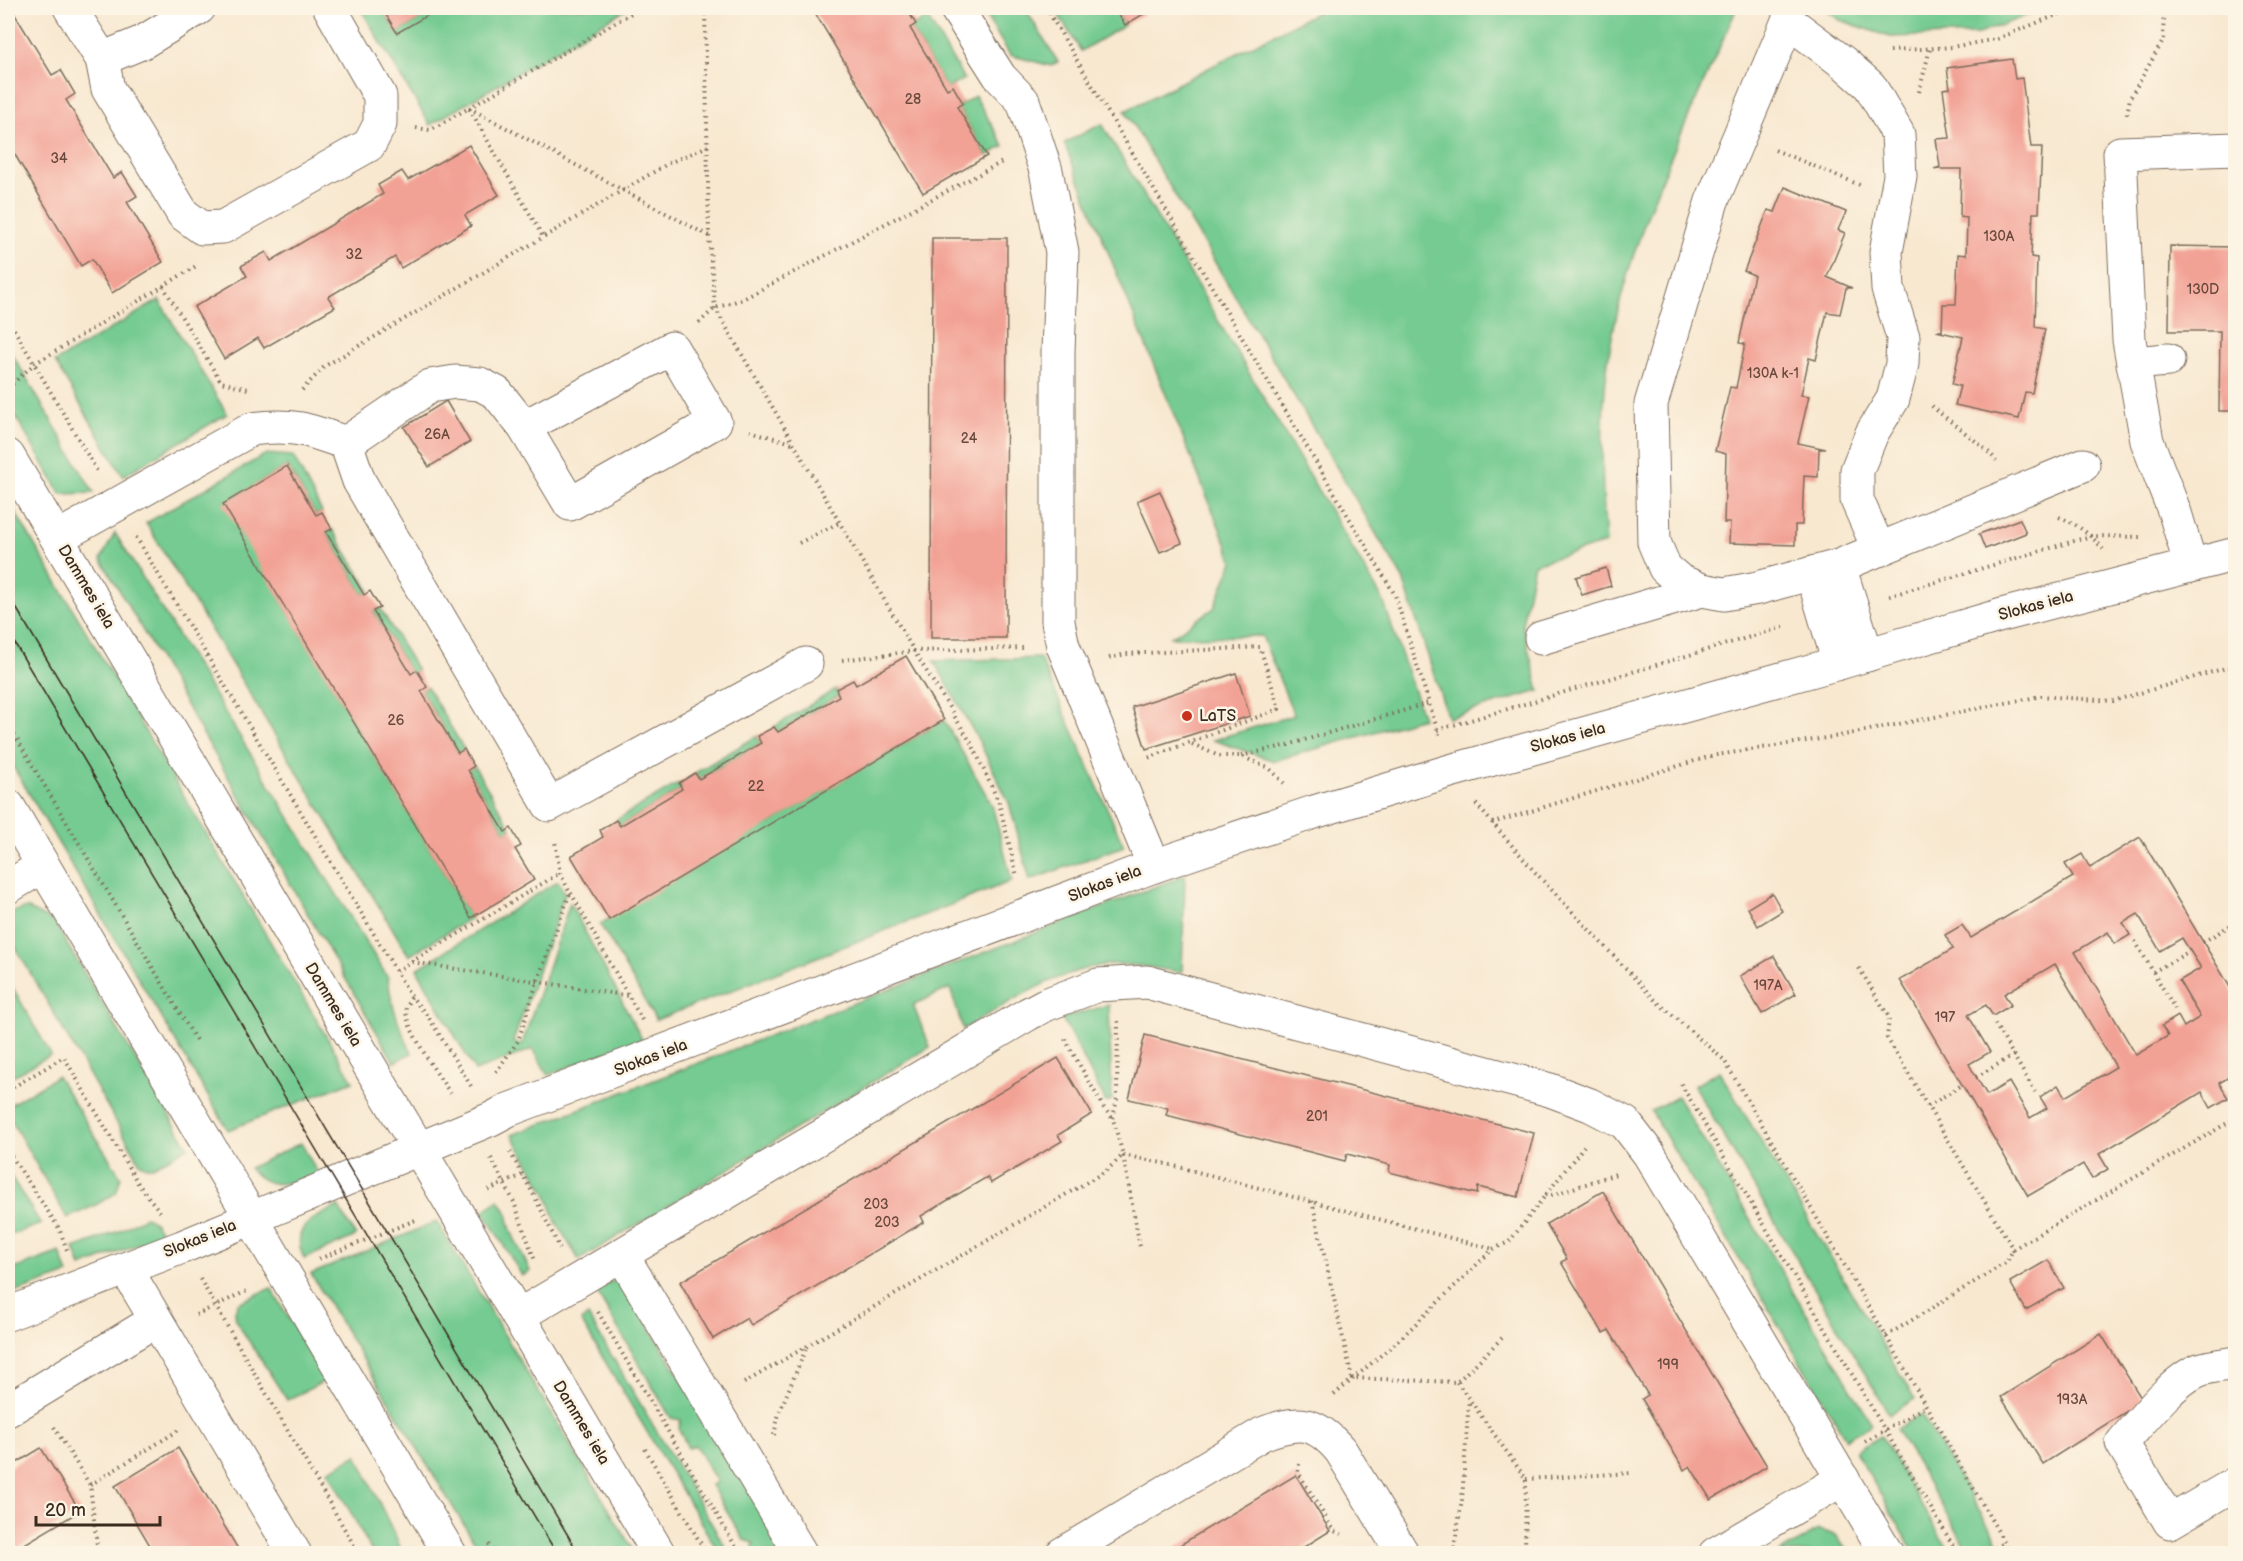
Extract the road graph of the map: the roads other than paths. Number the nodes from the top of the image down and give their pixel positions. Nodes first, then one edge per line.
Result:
1 (70, 8) edge
2 (199, 8) edge
3 (330, 8) edge
4 (956, 8) edge
5 (102, 59) junction
6 (2235, 149) edge
7 (2168, 360) dead end
8 (2133, 363) junction
9 (525, 427) junction
10 (346, 443) junction
11 (8, 456) edge
12 (2083, 465) dead end
13 (57, 538) junction
14 (1879, 550) junction
15 (2187, 552) junction
16 (2235, 554) edge
17 (1826, 569) junction
18 (1702, 590) junction
19 (1541, 638) dead end
20 (1853, 659) junction
21 (806, 664) road end
22 (8, 806) edge
23 (43, 866) junction
24 (1154, 866) junction
25 (8, 887) edge
26 (418, 1148) junction
27 (250, 1218) junction
28 (622, 1255) junction
29 (126, 1269) junction
30 (8, 1314) edge
31 (518, 1316) junction
32 (159, 1326) junction
33 (2235, 1363) edge
34 (20, 1402) edge
35 (1837, 1470) junction
36 (2235, 1483) edge
37 (295, 1554) edge
38 (450, 1554) edge
39 (659, 1554) edge
40 (801, 1554) edge
41 (1062, 1554) edge
42 (1403, 1554) edge
43 (1715, 1554) edge
44 (1887, 1554) edge

1 - 5 street
2 - 5 street
3 - 5 street
4 - 24 street
6 - 8 street
7 - 8 street
8 - 15 street
9 - 9 street
9 - 10 street
10 - 13 street
10 - 21 street
11 - 13 street, Dammes iela
12 - 14 street
13 - 26 street, Dammes iela
14 - 17 street
14 - 18 street
15 - 16 street, Slokas iela
15 - 20 street, Slokas iela
17 - 18 street
17 - 20 street
18 - 19 street
20 - 24 street, Slokas iela
22 - 23 street
23 - 25 street
23 - 27 street
24 - 26 street, Slokas iela
26 - 27 street, Slokas iela
26 - 31 street, Dammes iela
27 - 29 street, Slokas iela
27 - 38 street
28 - 31 street
28 - 35 street
28 - 40 street
29 - 30 street, Slokas iela
29 - 32 street
31 - 39 street, Dammes iela
32 - 34 street
32 - 37 street
33 - 36 street
35 - 43 street
35 - 44 street
41 - 42 street

